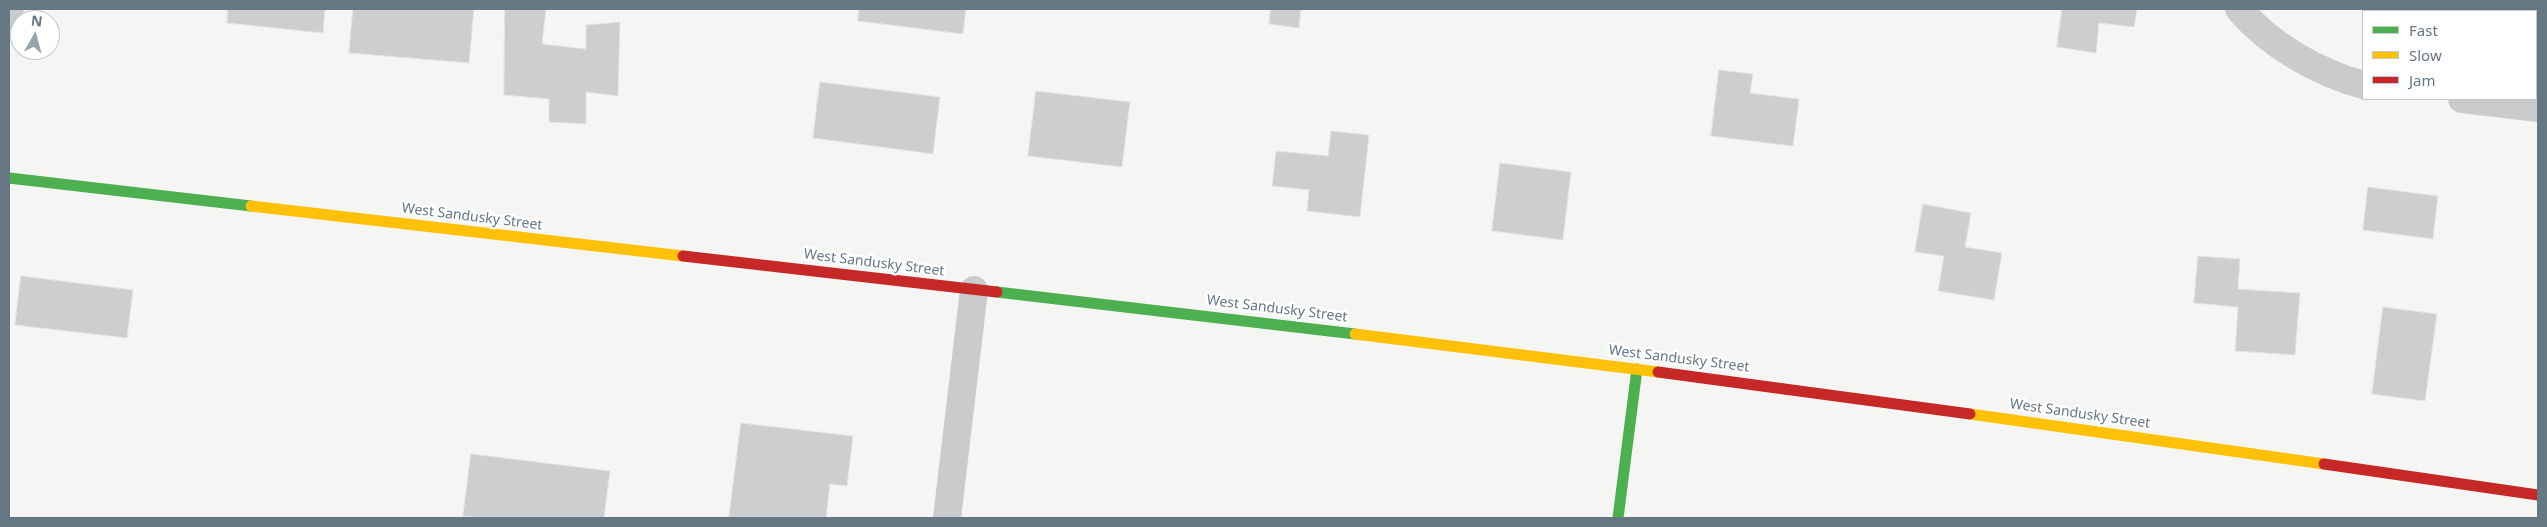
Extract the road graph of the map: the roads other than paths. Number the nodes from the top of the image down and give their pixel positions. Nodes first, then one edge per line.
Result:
1 (10, 9) edge
2 (2240, 9) edge
3 (9, 16) edge
4 (2362, 85) edge
5 (2470, 100) edge
6 (2538, 108) edge
7 (9, 178) edge
8 (974, 290) junction
9 (1637, 369) junction
10 (2538, 495) edge
11 (946, 518) edge
12 (1618, 518) edge

1 - 3 street
2 - 4 street
5 - 6 street
7 - 8 street, West Sandusky Street
8 - 9 street, West Sandusky Street
8 - 11 street
9 - 10 street, West Sandusky Street
9 - 12 street

